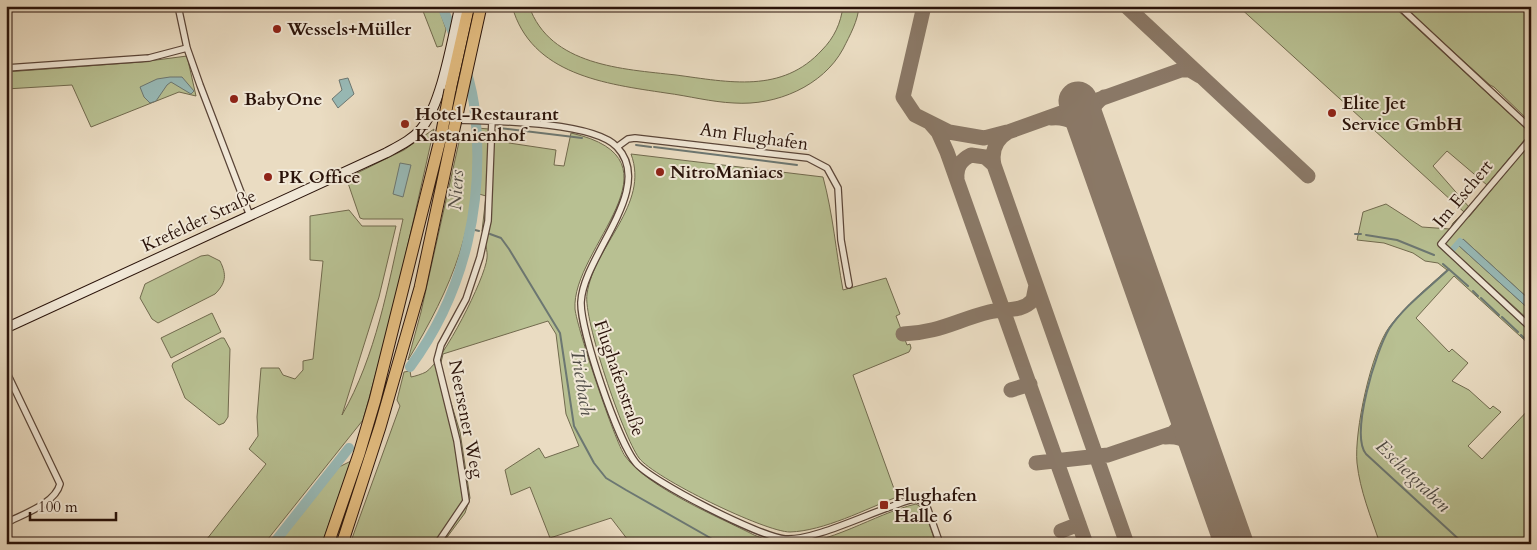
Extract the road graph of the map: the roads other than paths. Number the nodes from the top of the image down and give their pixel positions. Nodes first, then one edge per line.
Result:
1 (178, 6) edge
2 (469, 6) edge
3 (481, 6) edge
4 (1399, 6) edge
5 (459, 10) edge
6 (187, 48) junction
7 (6, 68) edge
8 (427, 120) junction
9 (492, 120) junction
10 (1531, 129) edge
11 (447, 137) junction
12 (1531, 138) edge
13 (617, 147) junction
14 (250, 216) junction
15 (849, 284) dead end
16 (6, 328) edge
17 (1531, 328) edge
18 (6, 371) edge
19 (6, 523) edge
20 (328, 544) edge
21 (342, 544) edge
22 (437, 544) edge
23 (940, 544) edge

1 - 6 street
2 - 11 highway, bridge
3 - 11 highway, bridge
4 - 10 street
5 - 8 street, Krefelder Straße
6 - 7 street
6 - 14 street
8 - 9 street
8 - 14 street, Krefelder Straße
9 - 13 street
9 - 22 street, Neersener Weg
11 - 20 highway
11 - 21 highway
12 - 17 street, Im Eschert
13 - 15 street, Am Flughafen
13 - 23 street, Flughafenstraße
14 - 16 street, Krefelder Straße
18 - 19 street

